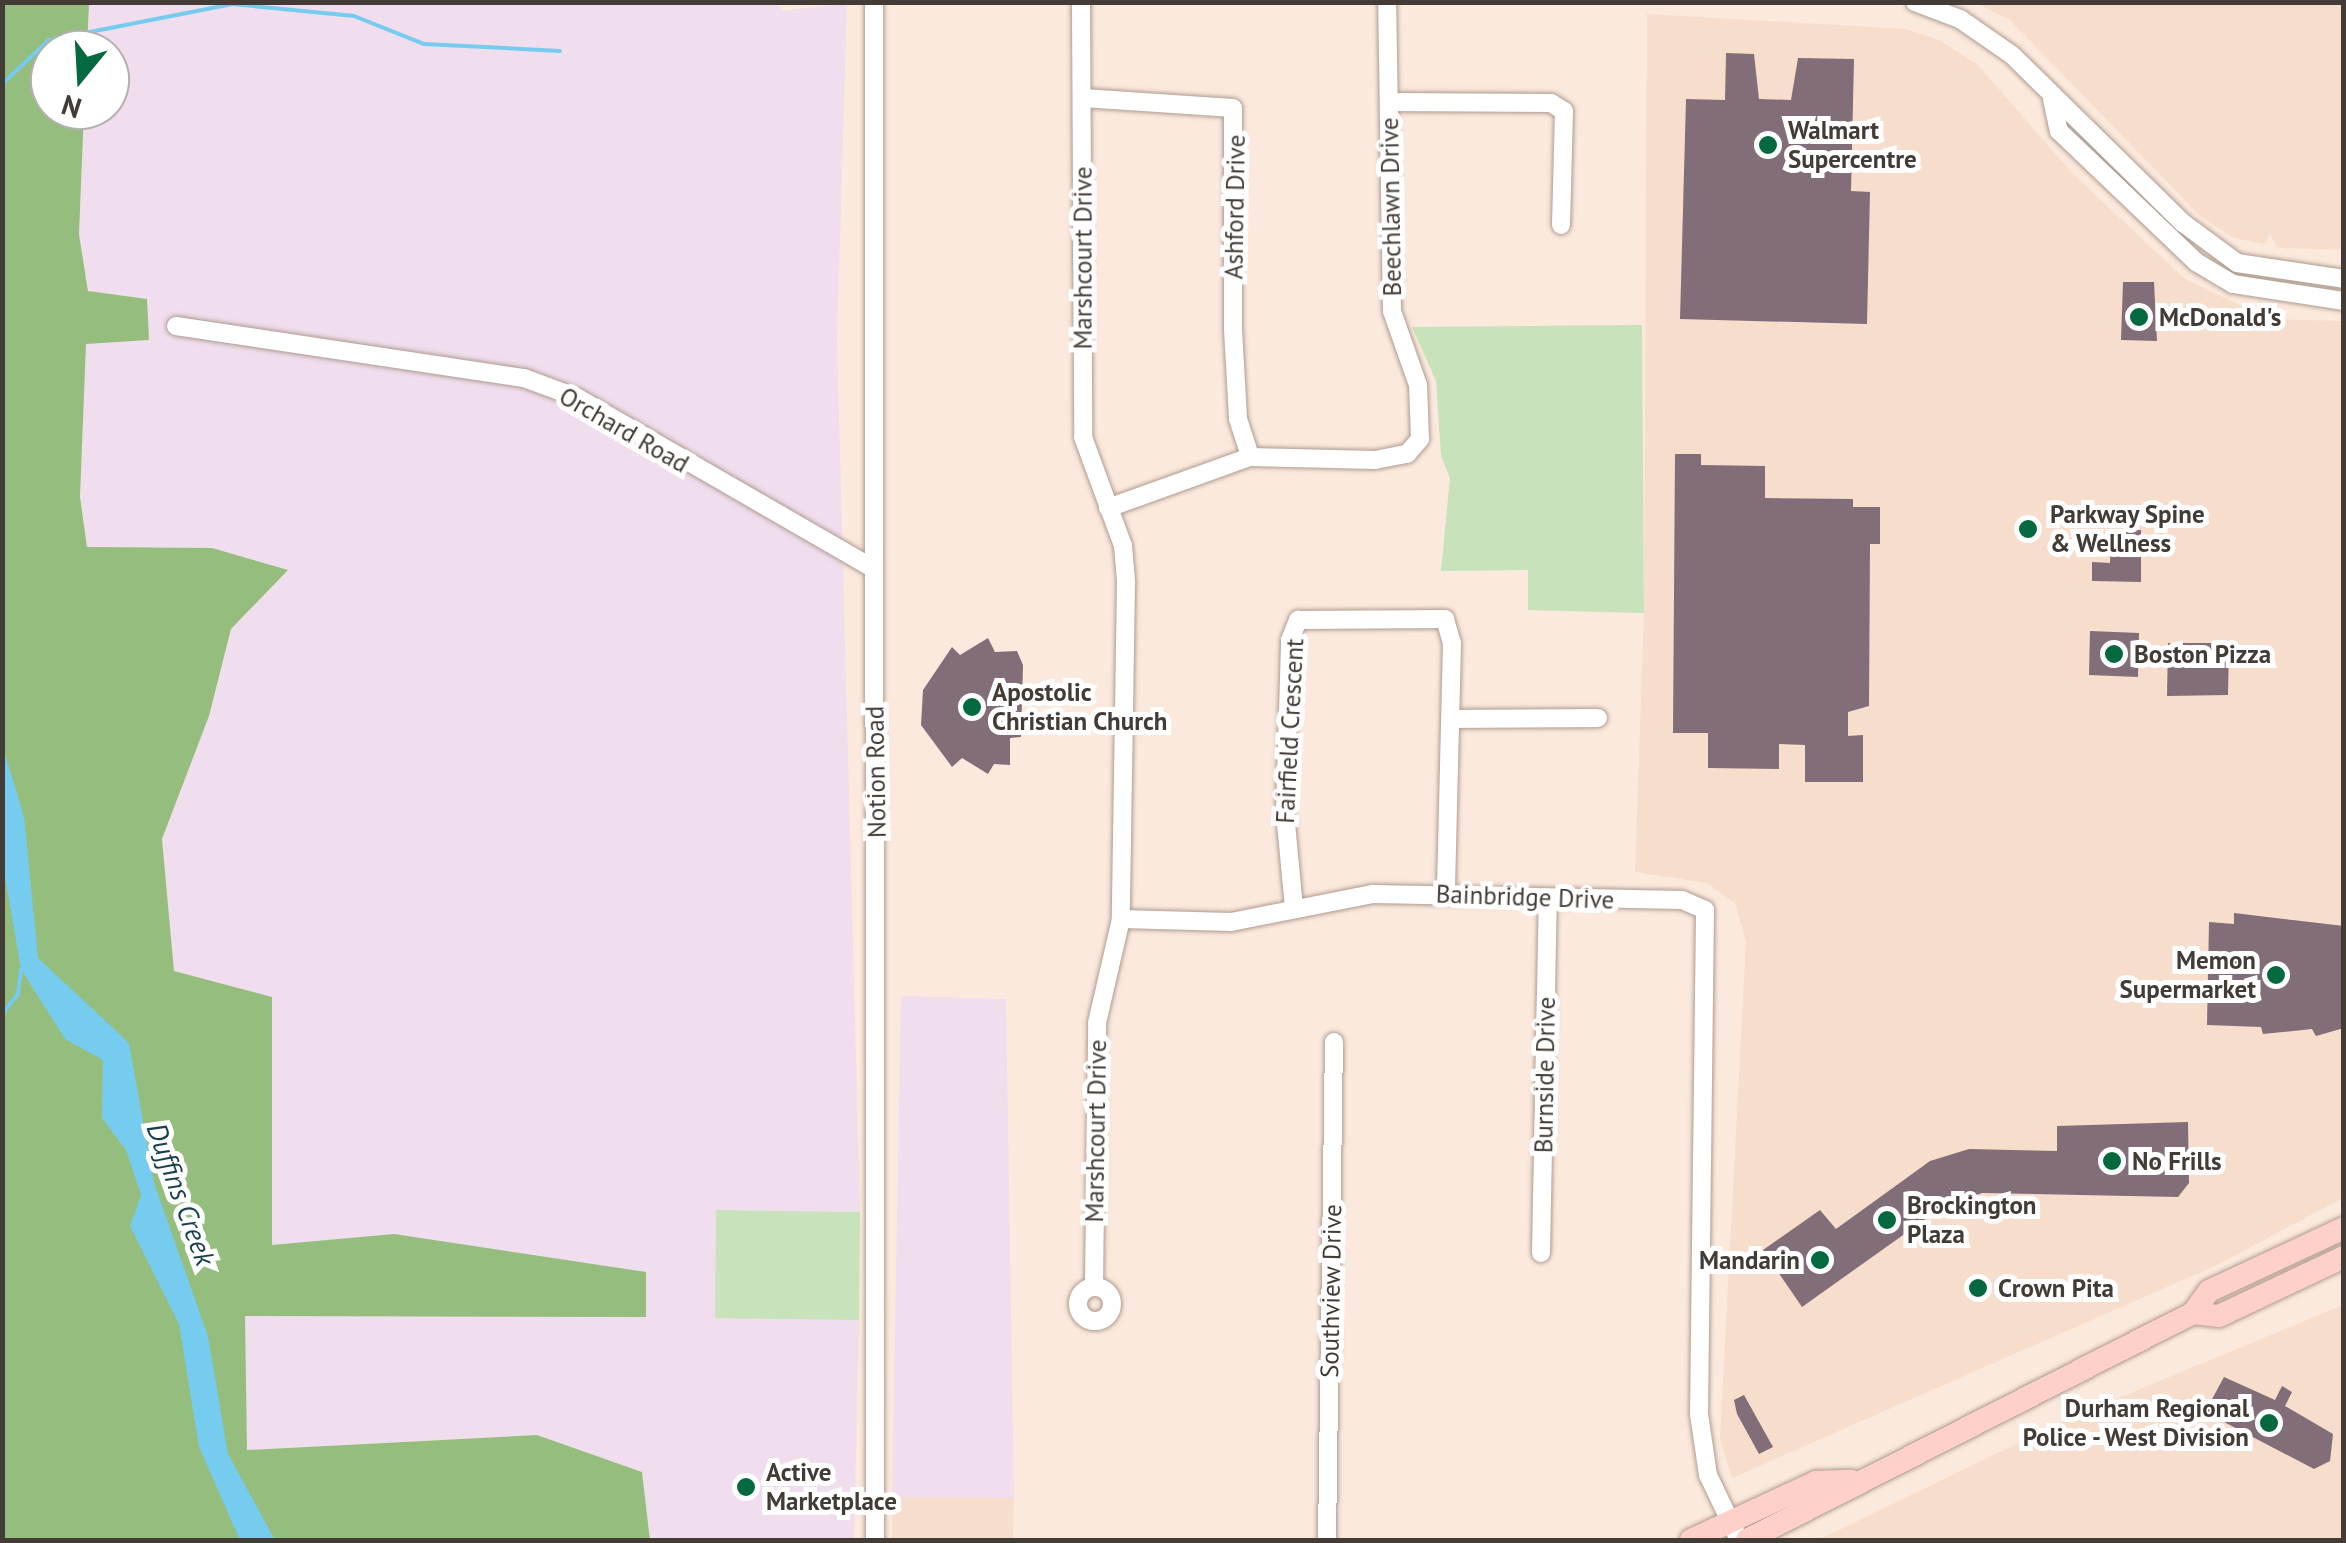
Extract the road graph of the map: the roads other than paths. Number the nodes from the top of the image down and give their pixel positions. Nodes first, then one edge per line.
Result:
1 (1081, 2) edge
2 (1387, 2) edge
3 (1915, 2) edge
4 (875, 4) edge
5 (1084, 98) junction
6 (1390, 102) junction
7 (2131, 185) junction
8 (1561, 225) dead end
9 (2344, 279) edge
10 (2344, 301) edge
11 (176, 326) dead end
12 (1250, 457) junction
13 (1108, 508) junction
14 (872, 568) junction
15 (1452, 718) junction
16 (1598, 718) dead end
17 (1446, 894) junction
18 (1548, 898) junction
19 (1294, 908) junction
20 (1121, 919) junction
21 (1334, 1042) dead end
22 (2344, 1228) edge
23 (1541, 1253) dead end
24 (2344, 1258) edge
25 (2319, 1270) junction
26 (2344, 1280) edge
27 (1094, 1286) dead end
28 (2193, 1312) junction
29 (1851, 1482) junction
30 (1735, 1531) edge
31 (874, 1540) edge
32 (1327, 1540) edge
33 (1691, 1540) edge
34 (1747, 1540) edge

1 - 5 street, Marshcourt Drive
2 - 6 street, Beechlawn Drive
3 - 7 street
4 - 14 street, Notion Road
5 - 12 street, Ashford Drive
5 - 13 street, Marshcourt Drive
6 - 8 street
6 - 12 street, Beechlawn Drive
7 - 9 street
7 - 10 street
11 - 14 street, Orchard Road
12 - 13 street, Beechlawn Drive
13 - 20 street
14 - 31 street, Notion Road
15 - 16 street
15 - 17 street, Fairfield Crescent
15 - 19 street, Fairfield Crescent
17 - 18 street, Bainbridge Drive
17 - 19 street, Bainbridge Drive
18 - 23 street, Burnside Drive
18 - 30 street, Bainbridge Drive
19 - 20 street, Bainbridge Drive
20 - 27 street, Marshcourt Drive
21 - 32 street, Southview Drive
22 - 28 main road
24 - 25 main road
25 - 26 main road
25 - 28 main road
28 - 29 main road
29 - 30 main road
29 - 34 main road
30 - 33 main road

